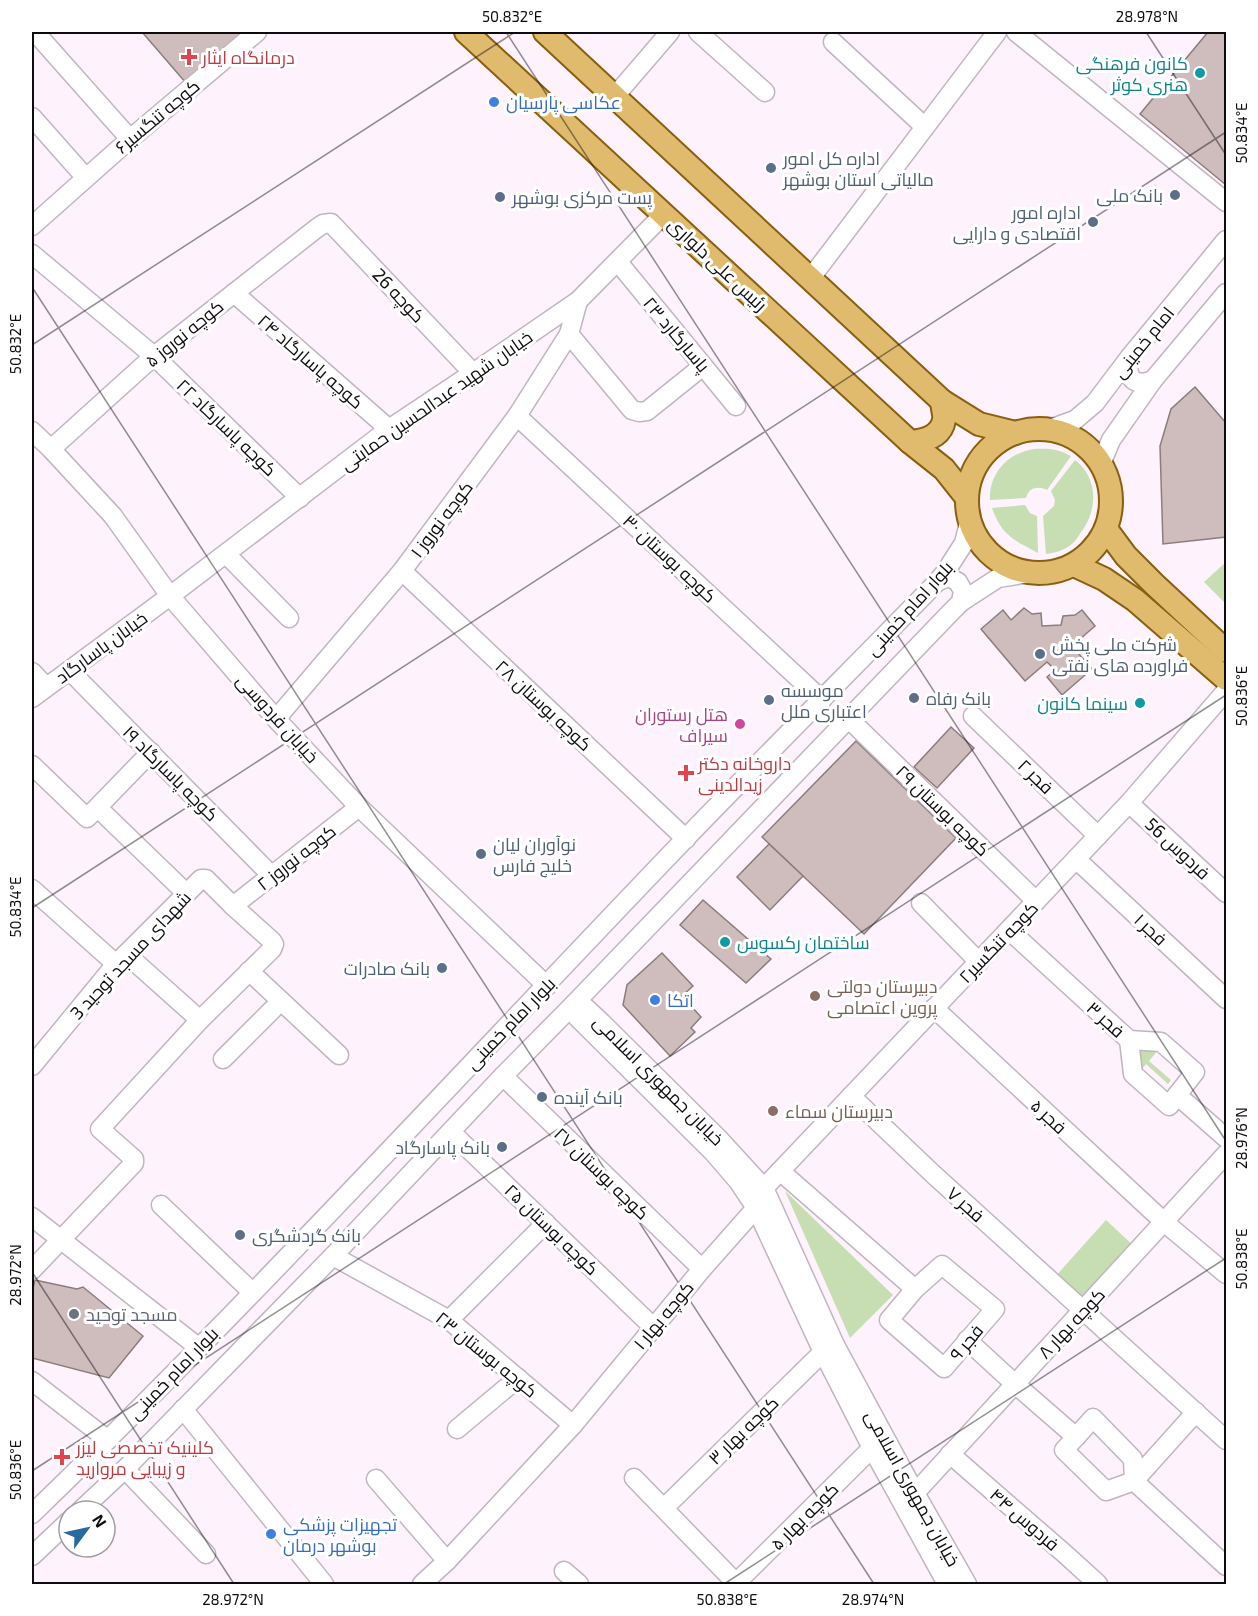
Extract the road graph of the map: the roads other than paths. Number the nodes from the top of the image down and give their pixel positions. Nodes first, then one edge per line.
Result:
1 (35, 32) edge
2 (257, 32) edge
3 (466, 32) edge
4 (545, 32) edge
5 (670, 32) edge
6 (698, 32) edge
7 (997, 32) edge
8 (1016, 32) edge
9 (833, 42) dead end
10 (765, 92) dead end
11 (615, 96) junction
12 (32, 117) edge
13 (924, 127) junction
14 (130, 139) junction
15 (86, 178) junction
16 (1227, 202) edge
17 (664, 214) junction
18 (35, 217) edge
19 (323, 224) joint
20 (1227, 240) edge
21 (32, 254) edge
22 (618, 262) junction
23 (810, 279) junction
24 (234, 293) junction
25 (1227, 293) edge
26 (578, 301) junction
27 (569, 334) junction
28 (154, 356) junction
29 (1129, 358) junction
30 (703, 366) junction
31 (473, 374) junction
32 (1153, 380) junction
33 (942, 401) junction
34 (736, 406) dead end
35 (517, 416) junction
36 (388, 429) junction
37 (1050, 429) junction
38 (32, 431) edge
39 (1015, 433) junction
40 (910, 442) junction
41 (51, 449) junction
42 (1101, 464) junction
43 (300, 498) junction
44 (968, 509) junction
45 (1106, 529) junction
46 (226, 554) junction
47 (1074, 565) junction
48 (402, 571) junction
49 (1029, 573) junction
50 (938, 581) junction
51 (1154, 584) junction
52 (170, 596) junction
53 (1135, 600) junction
54 (961, 602) junction
55 (289, 618) dead end
56 (1227, 651) edge
57 (70, 671) junction
58 (32, 672) edge
59 (1227, 679) edge
60 (1227, 691) edge
61 (39, 692) edge
62 (822, 700) junction
63 (973, 716) dead end
64 (849, 718) junction
65 (276, 719) junction
66 (151, 752) junction
67 (32, 765) edge
68 (1130, 803) junction
69 (359, 807) junction
70 (98, 808) junction
71 (1098, 836) junction
72 (686, 838) junction
73 (1076, 859) junction
74 (272, 876) junction
75 (32, 889) edge
76 (186, 893) junction
77 (1227, 894) edge
78 (1036, 901) junction
79 (921, 903) dead end
80 (233, 906) junction
81 (1009, 930) junction
82 (121, 959) junction
83 (979, 962) junction
84 (249, 970) junction
85 (547, 986) junction
86 (1227, 999) edge
87 (281, 1001) junction
88 (574, 1004) junction
89 (934, 1008) junction
90 (200, 1020) junction
91 (598, 1028) junction
92 (1129, 1040) junction
93 (339, 1055) dead end
94 (224, 1059) dead end
95 (32, 1066) edge
96 (502, 1077) junction
97 (1177, 1095) junction
98 (850, 1096) junction
99 (451, 1132) junction
100 (1227, 1138) edge
101 (1227, 1154) edge
102 (780, 1171) junction
103 (764, 1188) junction
104 (161, 1205) dead end
105 (756, 1208) junction
106 (32, 1217) edge
107 (1164, 1222) junction
108 (546, 1223) junction
109 (61, 1240) junction
110 (333, 1256) junction
111 (702, 1269) junction
112 (32, 1270) edge
113 (1227, 1274) edge
114 (915, 1288) junction
115 (252, 1292) junction
116 (1083, 1310) junction
117 (449, 1320) junction
118 (653, 1327) junction
119 (968, 1340) junction
120 (198, 1347) junction
121 (823, 1352) junction
122 (518, 1378) junction
123 (32, 1381) edge
124 (1015, 1384) junction
125 (183, 1408) junction
126 (1196, 1412) junction
127 (573, 1425) junction
128 (457, 1429) dead end
129 (1076, 1437) junction
130 (108, 1440) junction
131 (1227, 1440) edge
132 (872, 1448) junction
133 (950, 1454) junction
134 (125, 1469) junction
135 (634, 1478) dead end
136 (376, 1479) dead end
137 (1134, 1481) junction
138 (915, 1493) junction
139 (93, 1499) edge
140 (664, 1508) junction
141 (32, 1514) edge
142 (57, 1532) edge
143 (206, 1554) dead end
144 (32, 1556) edge
145 (447, 1561) junction
146 (1227, 1566) edge
147 (564, 1572) dead end
148 (958, 1583) edge
149 (324, 1584) edge
150 (422, 1584) edge
151 (579, 1584) edge
152 (736, 1584) edge
153 (1098, 1584) edge

1 - 14 street
2 - 14 street, کوچه تنگسیر۶
3 - 17 main road, رئیس علی دلواری
4 - 11 main road
5 - 11 street
6 - 10 street
7 - 13 street
8 - 16 street
9 - 13 street
11 - 23 main road
12 - 15 street
13 - 23 street
14 - 15 street, کوچه تنگسیر۶
15 - 18 street, کوچه تنگسیر۶
17 - 22 street, خیابان شهید عبدالحسین حمایتی
17 - 40 main road, رئیس علی دلواری
19 - 24 street, کوچه نوروز ۵
19 - 31 street, کوچه 26
20 - 29 street, امام خمینی
21 - 28 street, کوچه پاسارگاد ۲۲
22 - 26 street, خیابان شهید عبدالحسین حمایتی
22 - 30 street, پاسارگارد ۲۳
23 - 33 main road
24 - 28 street, کوچه نوروز ۵
24 - 36 street, کوچه پاسارگاد ۲۴
25 - 32 street, امام خمینی
26 - 27 street, کوچه نوروز ۱
26 - 31 street, خیابان شهید عبدالحسین حمایتی
27 - 30 street
27 - 35 street, کوچه نوروز ۱
28 - 41 street, کوچه نوروز ۵
28 - 43 street, کوچه پاسارگاد ۲۲
29 - 32 street
29 - 37 street, امام خمینی
30 - 34 street, پاسارگارد ۲۳
31 - 36 street, خیابان شهید عبدالحسین حمایتی
32 - 42 street, امام خمینی
33 - 39 main road
33 - 40 main road
35 - 48 street, کوچه نوروز ۱
35 - 62 street, کوچه بوستان ۳۰
36 - 43 street, خیابان شهید عبدالحسین حمایتی
37 - 39 main road
37 - 42 main road
38 - 41 street, خیابان فردوسی
39 - 44 main road
40 - 44 main road, رئیس علی دلواری
41 - 52 street, خیابان فردوسی
42 - 45 main road
43 - 46 street, خیابان شهید عبدالحسین حمایتی
44 - 49 main road
44 - 50 street, بلوار امام خمینی
45 - 47 main road
45 - 51 main road
46 - 52 street, خیابان شهید عبدالحسین حمایتی
46 - 55 street
47 - 49 main road
47 - 53 main road
48 - 65 street, کوچه نوروز ۱
48 - 72 street, کوچه بوستان ۲۸
49 - 54 street, بلوار امام خمینی
50 - 54 street
50 - 62 street, بلوار امام خمینی
51 - 53 main road
51 - 56 main road
52 - 57 street, خیابان پاسارگاد
52 - 65 street, خیابان فردوسی
53 - 59 main road
54 - 64 street, بلوار امام خمینی
57 - 61 street, خیابان پاسارگاد
57 - 66 street, کوچه پاسارگاد ۱۹
58 - 61 street
60 - 68 street, کوچه تنگسیر۲
62 - 72 street, بلوار امام خمینی
63 - 71 street, فجر ۲
64 - 78 street, کوچه بوستان ۲۹
64 - 88 street, بلوار امام خمینی
65 - 69 street, خیابان فردوسی
66 - 70 street
66 - 74 street, کوچه پاسارگاد ۱۹
67 - 70 street
68 - 71 street, کوچه تنگسیر۲
68 - 77 street, فردوس 56
69 - 74 street, کوچه نوروز ۲
69 - 85 street, خیابان فردوسی
70 - 76 street
71 - 73 street, کوچه تنگسیر۲
72 - 85 street, بلوار امام خمینی
73 - 78 street, کوچه تنگسیر۲
73 - 86 street, فجر ۱
74 - 80 street, کوچه نوروز ۲
75 - 82 street
76 - 80 street, شهدای مسجد توحید 3
76 - 82 street, شهدای مسجد توحید 3
78 - 81 street, کوچه تنگسیر۲
79 - 83 street
80 - 84 street
81 - 83 street, کوچه تنگسیر۲
81 - 92 street, فجر ۳
82 - 90 street
82 - 95 street, شهدای مسجد توحید 3
83 - 89 street, کوچه تنگسیر۲
84 - 87 street
84 - 90 street
85 - 115 street, بلوار امام خمینی
87 - 93 street
87 - 94 street
88 - 91 street, خیابان جمهوری اسلامی
88 - 96 street, بلوار امام خمینی
89 - 98 street, کوچه تنگسیر۲
89 - 107 street, فجر ۵
90 - 109 street
91 - 103 street, خیابان جمهوری اسلامی
91 - 105 street, خیابان جمهوری اسلامی
92 - 97 street
92 - 97 street, فجر ۳
96 - 99 street, بلوار امام خمینی
96 - 111 street, کوچه بوستان ۲۷
97 - 100 street
98 - 102 street, کوچه تنگسیر۲
98 - 116 street, فجر ۷
99 - 108 street, کوچه بوستان ۲۵
99 - 110 street, بلوار امام خمینی
101 - 107 street, کوچه بهار ۸
102 - 103 street, کوچه تنگسیر۲
102 - 114 street
103 - 138 street, خیابان جمهوری اسلامی
104 - 115 street
105 - 111 street, کوچه بهار ۱
105 - 121 street, خیابان جمهوری اسلامی
106 - 109 street
107 - 113 street, فجر ۵
107 - 116 street, کوچه بهار ۸
108 - 117 street
108 - 118 street, کوچه بوستان ۲۵
109 - 112 street
109 - 120 street
110 - 117 street, کوچه بوستان ۲۳
110 - 125 street, بلوار امام خمینی
111 - 118 street, کوچه بهار ۱
114 - 119 street, فجر ۹
114 - 119 street, فجر ۹
115 - 120 street, بلوار امام خمینی
116 - 124 street, کوچه بهار ۸
116 - 126 street, فجر ۷
117 - 122 street, کوچه بوستان ۲۳
118 - 127 street, کوچه بهار ۱
119 - 124 street
120 - 130 street, بلوار امام خمینی
121 - 132 street, خیابان جمهوری اسلامی
121 - 140 street, کوچه بهار ۳
122 - 127 street, کوچه بوستان ۲۳
122 - 128 street
123 - 130 street
124 - 129 street
124 - 133 street, کوچه بهار ۸
125 - 134 street, بلوار امام خمینی
125 - 149 street
126 - 131 street, فجر ۷
126 - 137 street
127 - 145 street, کوچه بهار ۱
129 - 137 street
129 - 137 street
130 - 141 street, بلوار امام خمینی
132 - 148 street, خیابان جمهوری اسلامی
132 - 152 street, کوچه بهار ۵
133 - 138 street, کوچه بهار ۸
133 - 153 street, فردوس ۴۴
134 - 139 street, بلوار امام خمینی
134 - 143 street
135 - 140 street
136 - 145 street
137 - 146 street
138 - 148 street, خیابان جمهوری اسلامی
140 - 152 street
142 - 144 street
145 - 150 street, کوچه بهار ۱
147 - 151 street

